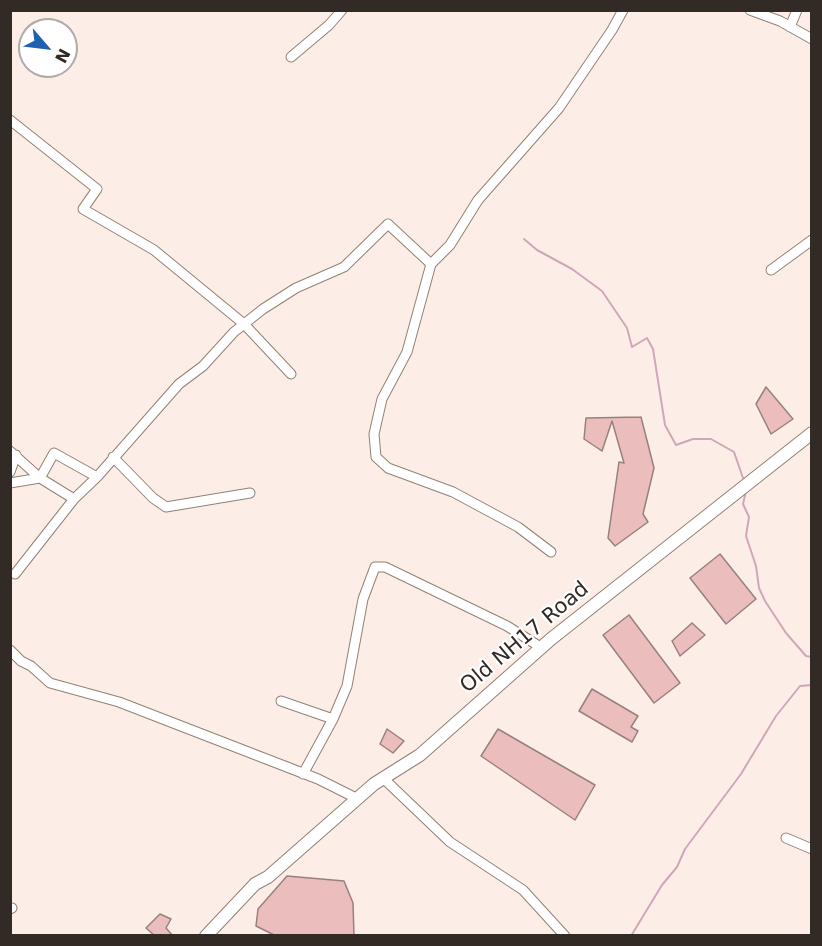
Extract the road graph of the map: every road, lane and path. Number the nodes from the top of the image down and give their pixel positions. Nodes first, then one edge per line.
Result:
1 (342, 10) edge
2 (623, 10) edge
3 (750, 10) edge
4 (797, 10) edge
5 (790, 27) junction
6 (812, 39) edge
7 (291, 57) dead end
8 (10, 120) edge
9 (812, 240) edge
10 (431, 264) junction
11 (771, 270) dead end
12 (244, 324) junction
13 (291, 374) dead end
14 (812, 433) edge
15 (13, 453) edge
16 (113, 457) junction
17 (10, 471) edge
18 (97, 477) junction
19 (40, 478) junction
20 (10, 483) edge
21 (250, 493) dead end
22 (74, 499) junction
23 (551, 552) dead end
24 (15, 574) dead end
25 (542, 648) junction
26 (10, 650) edge
27 (281, 701) dead end
28 (333, 719) junction
29 (303, 774) junction
30 (383, 778) junction
31 (358, 799) junction
32 (786, 838) dead end
33 (812, 849) edge
34 (268, 877) junction
35 (206, 936) edge
36 (216, 936) edge
37 (565, 936) edge

1 - 7 street
2 - 10 street
3 - 5 street
4 - 5 street
5 - 6 street
8 - 12 street
9 - 11 street
10 - 12 street
10 - 23 street
12 - 13 street
12 - 16 street
14 - 25 main road, Old NH17 Road
15 - 17 street
15 - 19 street
16 - 18 street
16 - 21 street
18 - 19 street
18 - 22 street
19 - 20 street
19 - 22 street
22 - 24 street
25 - 28 street
25 - 30 main road, Old NH17 Road
26 - 29 street
27 - 28 street
28 - 29 street
29 - 31 street
30 - 31 main road, Old NH17 Road
30 - 37 street
31 - 34 main road, Old NH17 Road
32 - 33 street
34 - 35 main road, Old NH17 Road
34 - 36 main road, Old NH17 Road

